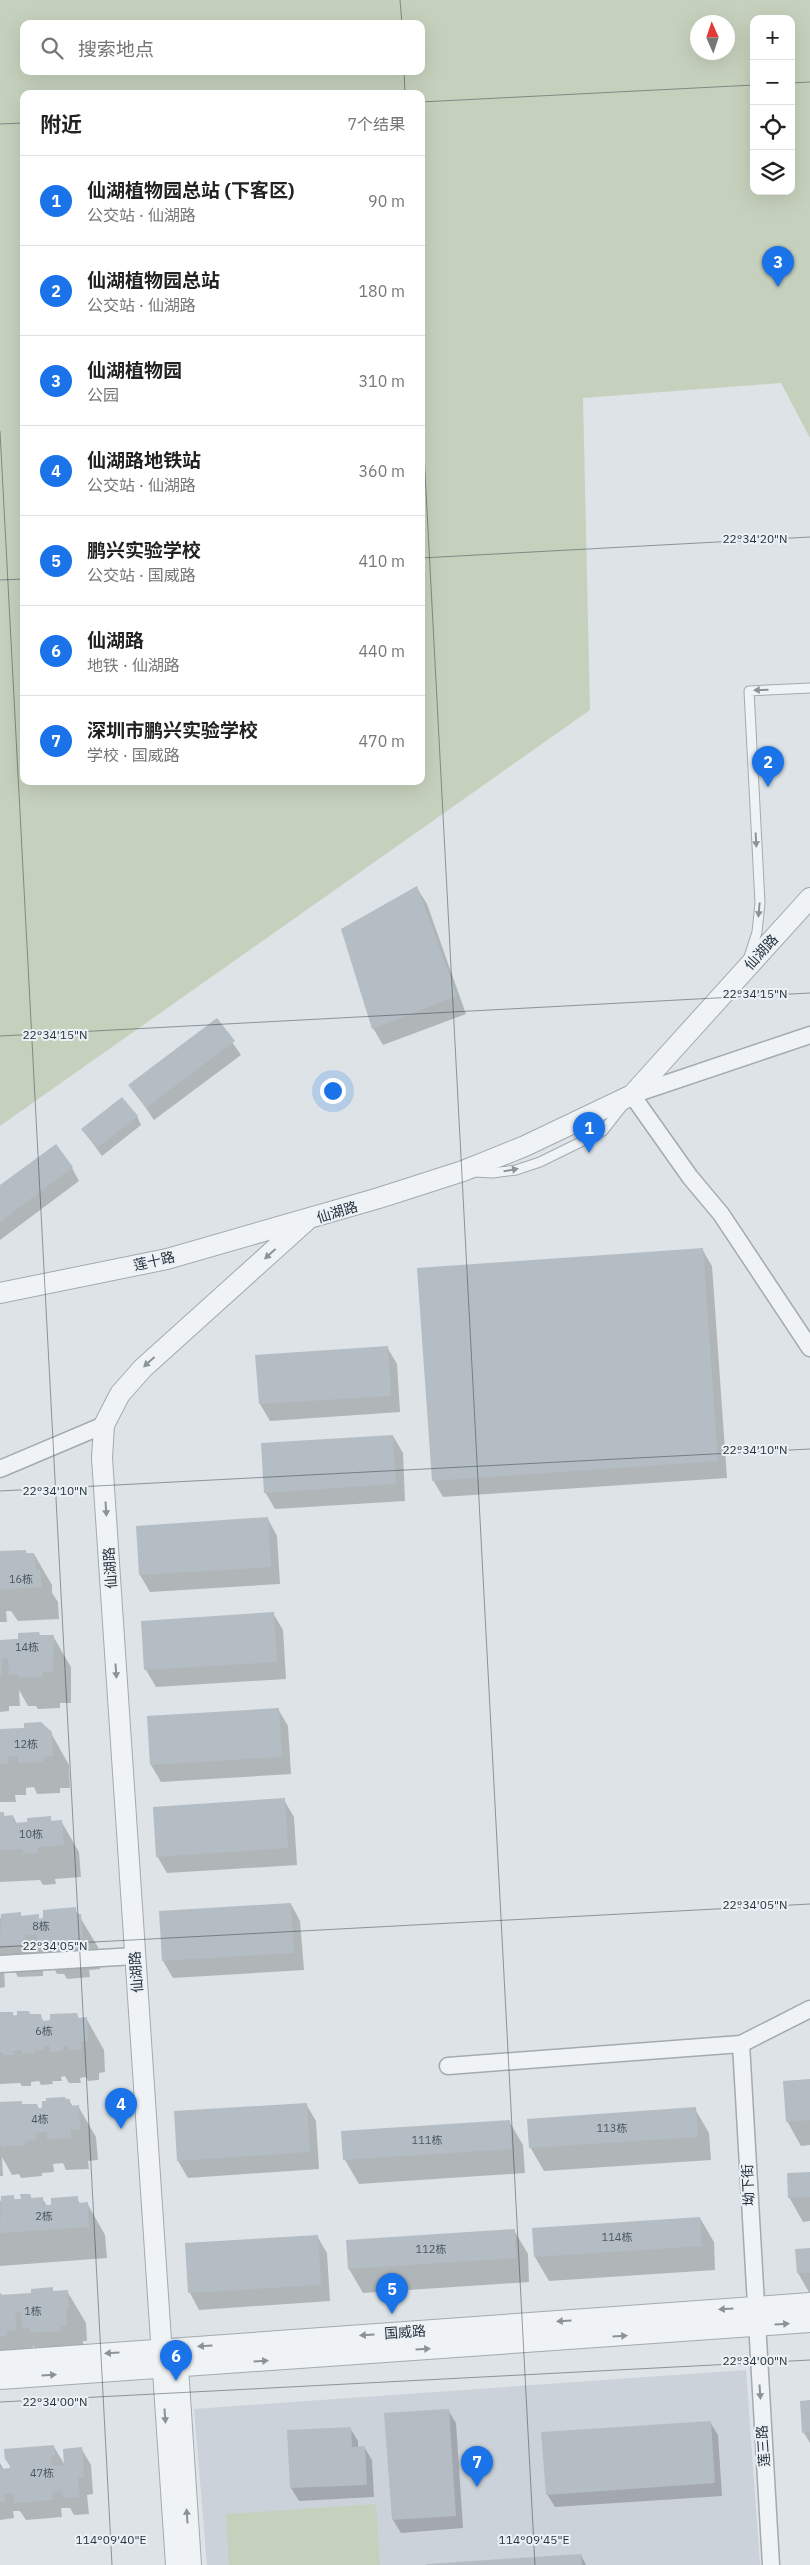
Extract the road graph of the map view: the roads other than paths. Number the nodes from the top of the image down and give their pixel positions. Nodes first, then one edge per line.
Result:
1 (810, 688) edge
2 (810, 898) edge
3 (744, 971) junction
4 (810, 1035) edge
5 (632, 1095) junction
6 (306, 1221) junction
7 (0, 1293) edge
8 (810, 1348) edge
9 (104, 1425) junction
10 (0, 1469) edge
11 (135, 1956) junction
12 (0, 1964) edge
13 (810, 2009) edge
14 (741, 2044) junction
15 (448, 2066) dead end
16 (810, 2303) edge
17 (755, 2317) junction
18 (810, 2322) edge
19 (0, 2360) edge
20 (167, 2361) junction
21 (0, 2379) edge
22 (176, 2565) edge
23 (191, 2565) edge
24 (771, 2565) edge

1 -> 3 lane
2 - 3 street, 仙湖路
3 - 5 street, 仙湖路
4 - 5 street, 仙湖路
5 - 6 street, 仙湖路
5 - 8 street
6 - 7 street, 莲十路
6 -> 9 street, 仙湖路
9 - 10 street
9 -> 11 street, 仙湖路
11 - 12 street
11 - 20 street, 仙湖路
13 - 14 street
14 - 15 street
14 - 17 street, 坳下街
16 - 17 street, 国威路
17 -> 18 street, 国威路
17 - 20 street, 国威路
17 -> 24 street, 莲三路
20 -> 19 street, 国威路
21 -> 20 street, 国威路
20 -> 22 street, 仙湖路
23 -> 20 street, 仙湖路

